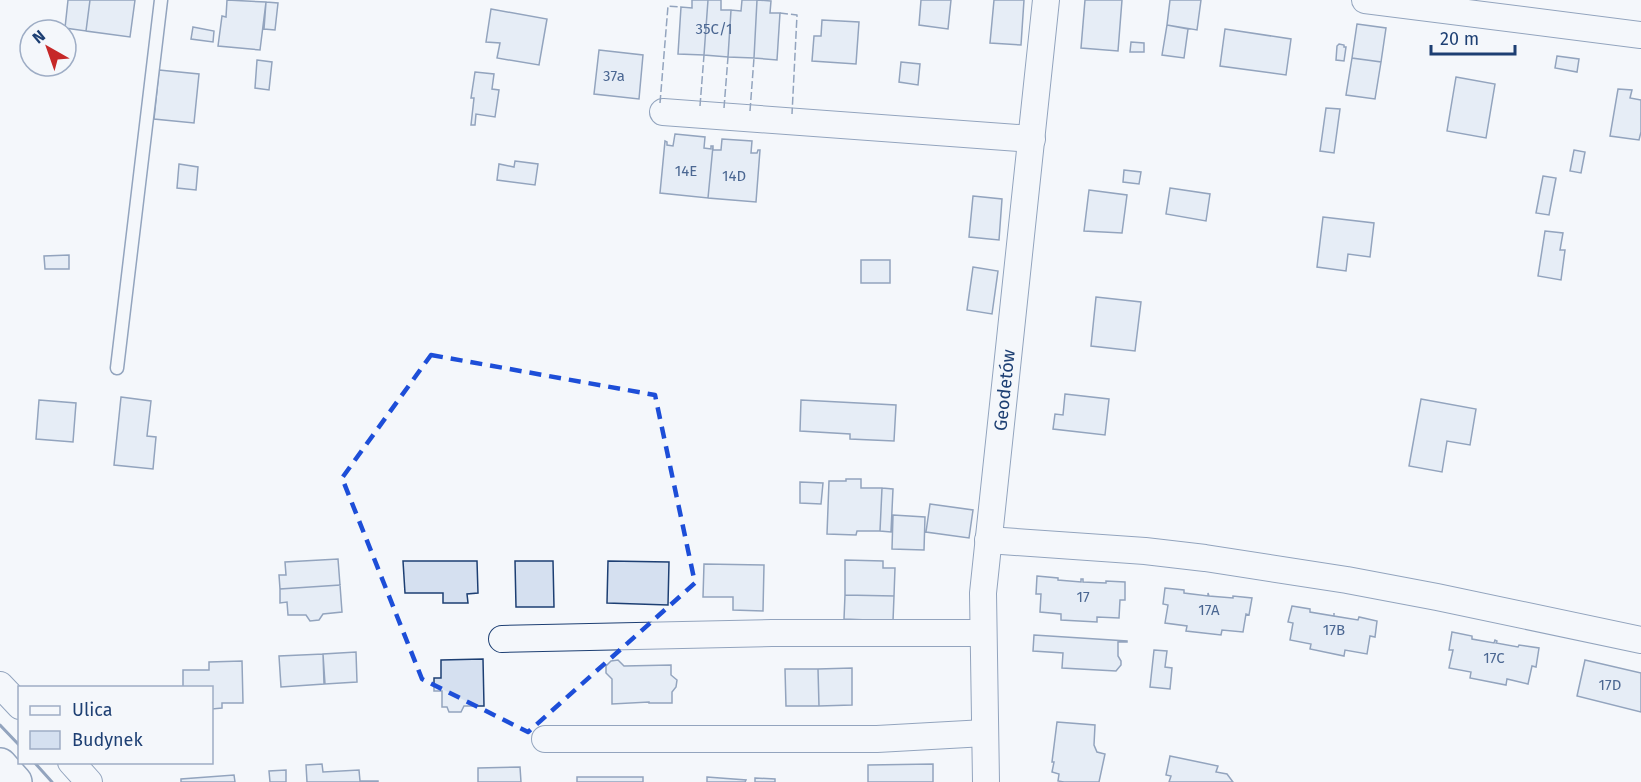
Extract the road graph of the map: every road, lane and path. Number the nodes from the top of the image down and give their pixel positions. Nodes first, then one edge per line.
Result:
1 (161, 0) edge
2 (1046, 0) edge
3 (1365, 0) edge
4 (1641, 34) edge
5 (663, 112) dead end
6 (1032, 139) junction
7 (117, 368) dead end
8 (988, 540) junction
9 (983, 633) junction
10 (502, 639) dead end
11 (1641, 640) edge
12 (0, 685) edge
13 (18, 704) edge
14 (985, 733) junction
15 (545, 739) dead end
16 (73, 764) edge
17 (0, 765) edge
18 (15, 782) edge
19 (89, 782) edge
20 (986, 782) edge

1 - 7 lane
2 - 6 street, Geodetów
3 - 4 street
5 - 6 street
6 - 8 street, Geodetów
8 - 9 street, Geodetów
8 - 11 street
9 - 10 street
9 - 14 street, Geodetów
12 - 13 street
14 - 15 street
14 - 20 street, Geodetów
16 - 19 street
17 - 18 main road

